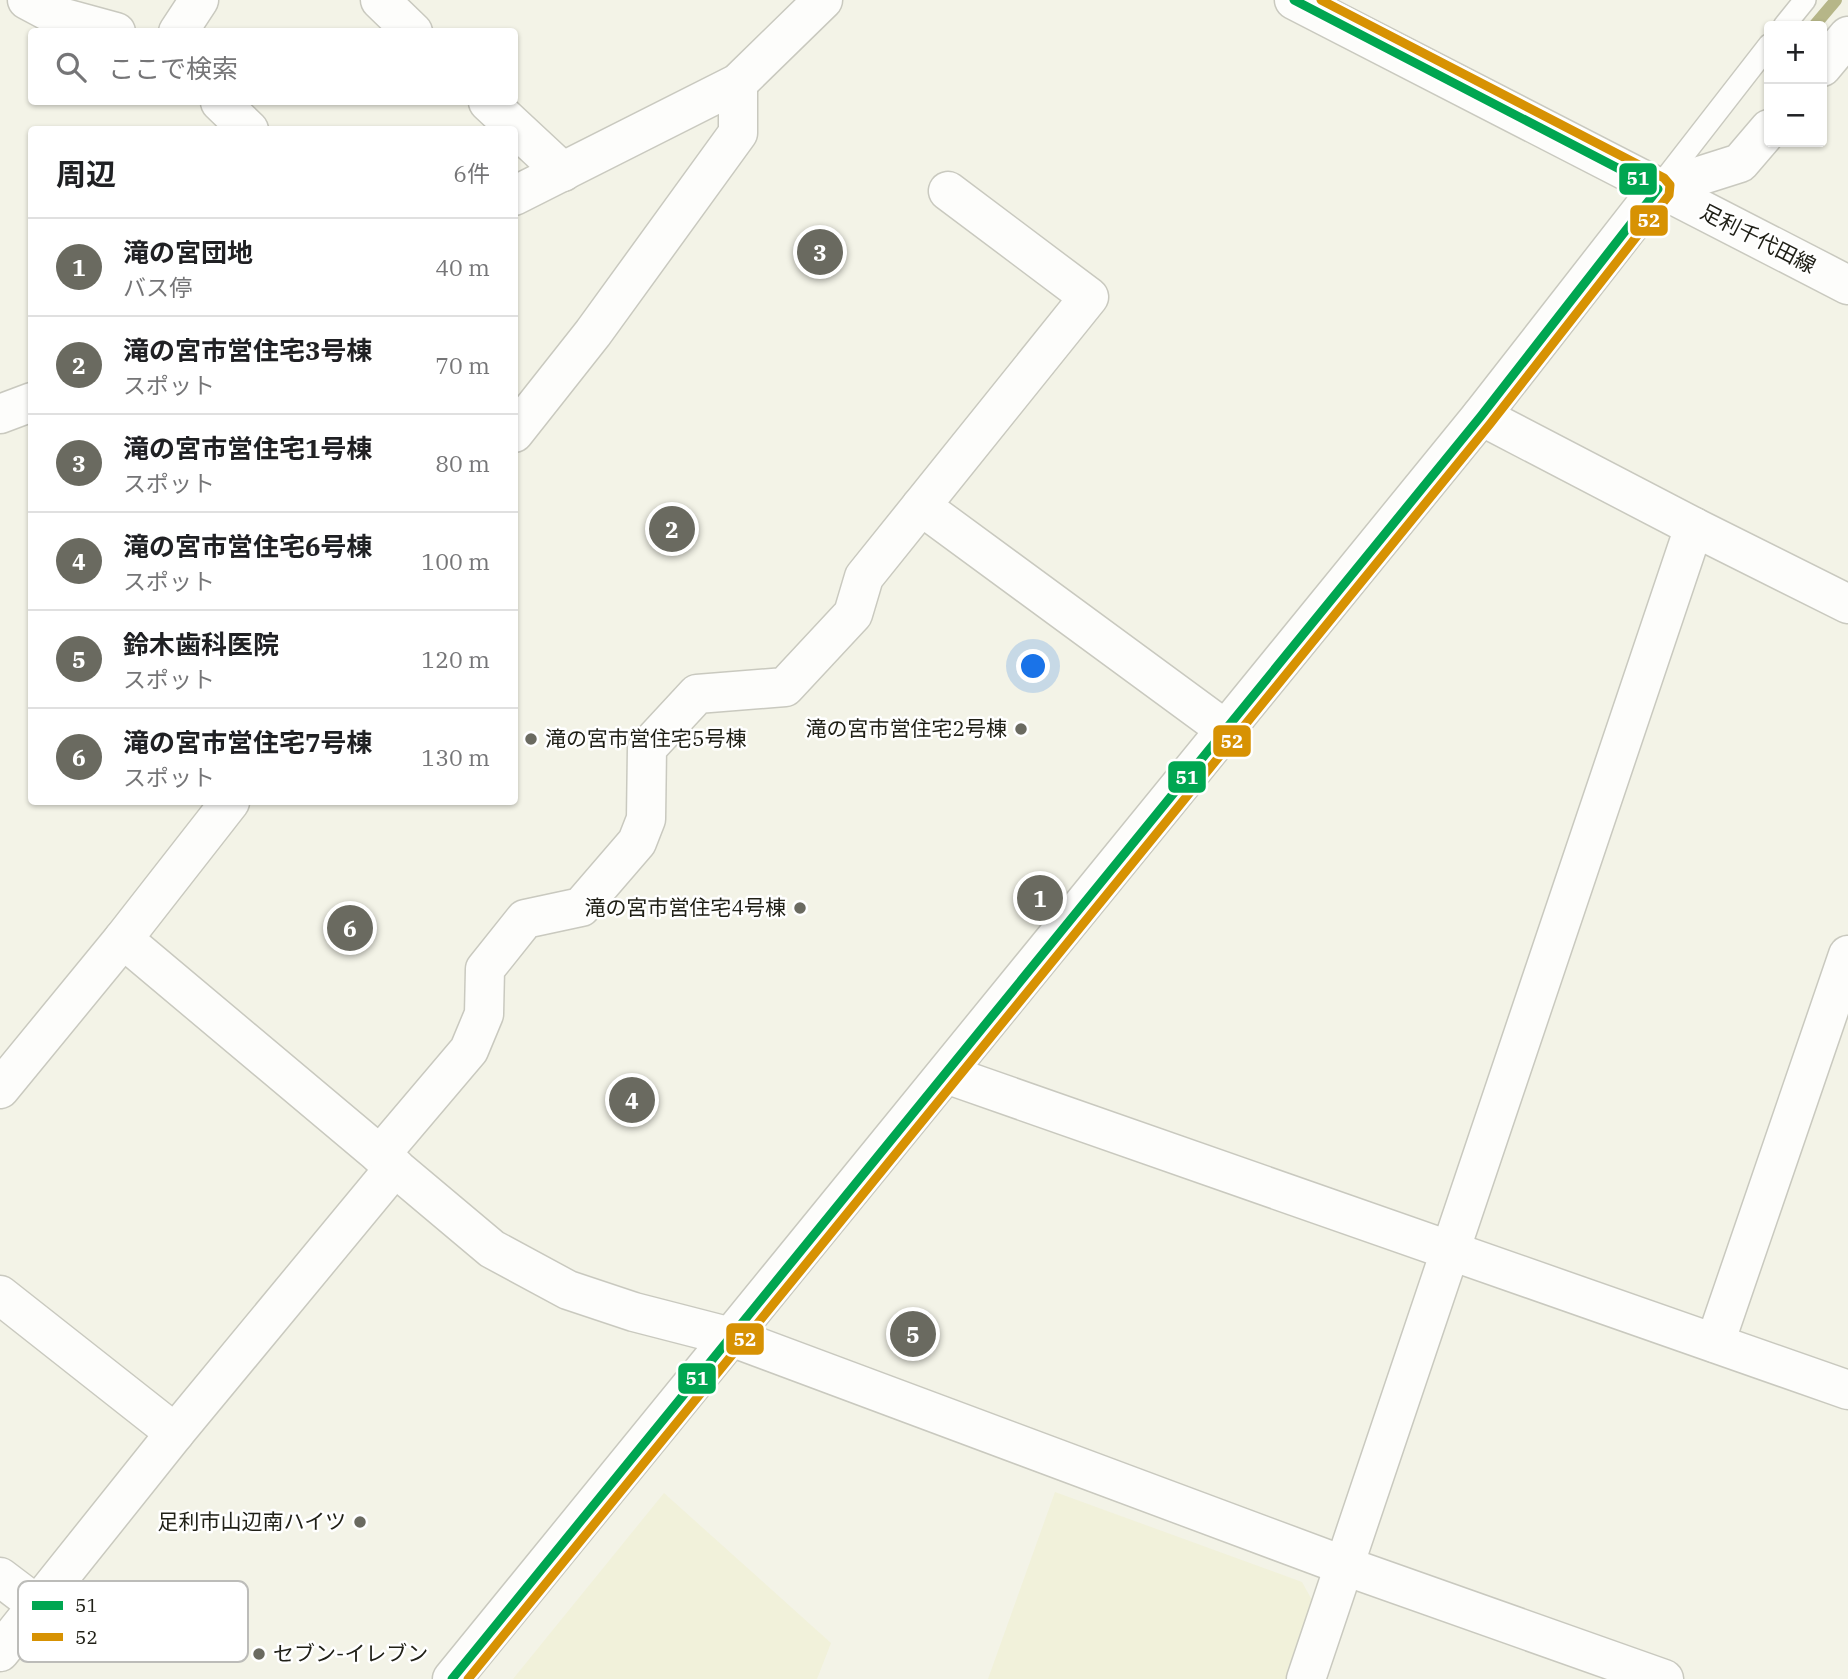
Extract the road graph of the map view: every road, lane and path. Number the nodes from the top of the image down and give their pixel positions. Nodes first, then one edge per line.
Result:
1 (27, 0) edge
2 (199, 0) edge
3 (380, 0) edge
4 (823, 0) edge
5 (1294, 0) edge
6 (1805, 0) edge
7 (1788, 21) edge
8 (101, 28) edge
9 (181, 28) edge
10 (409, 28) edge
11 (1848, 36) edge
12 (1764, 51) edge
13 (1827, 61) edge
14 (738, 83) junction
15 (223, 105) edge
16 (491, 105) edge
17 (245, 126) edge
18 (514, 126) edge
19 (518, 130) edge
20 (1764, 135) edge
21 (563, 172) junction
22 (1658, 189) junction
23 (948, 191) dead end
24 (518, 194) edge
25 (1848, 285) edge
26 (28, 404) edge
27 (0, 414) edge
28 (1481, 416) junction
29 (518, 428) edge
30 (921, 506) junction
31 (1694, 527) junction
32 (1848, 604) edge
33 (1226, 730) junction
34 (228, 805) edge
35 (123, 939) junction
36 (1848, 955) edge
37 (946, 1074) junction
38 (0, 1089) edge
39 (387, 1161) junction
40 (1449, 1250) junction
41 (0, 1295) edge
42 (731, 1337) junction
43 (1716, 1343) junction
44 (1848, 1390) edge
45 (175, 1433) junction
46 (1345, 1566) junction
47 (0, 1577) edge
48 (56, 1581) edge
49 (18, 1591) edge
50 (18, 1629) edge
51 (0, 1652) edge
52 (452, 1679) edge
53 (1306, 1679) edge
54 (1664, 1679) edge

1 - 8 street
2 - 9 street
3 - 10 street
4 - 14 street
5 - 22 street, 足利千代田線
6 - 7 lane
11 - 13 street
12 - 22 lane
14 - 21 street
14 - 29 street
15 - 17 street
16 - 18 street
19 - 21 street
20 - 22 street
21 - 24 street
22 - 25 street, 足利千代田線
22 - 28 street
23 - 30 street
26 - 27 street
28 - 31 street
28 - 33 street
30 - 33 street
30 - 39 street
31 - 32 street
31 - 40 street
33 - 37 street
34 - 35 street
35 - 38 street
35 - 39 street
36 - 43 street
37 - 40 street
37 - 42 street
39 - 42 street
39 - 45 street
40 - 43 street
40 - 46 street
41 - 45 street
42 - 46 street
42 - 52 street
43 - 44 street
45 - 48 street
46 - 53 street
46 - 54 street
47 - 49 street
50 - 51 street

